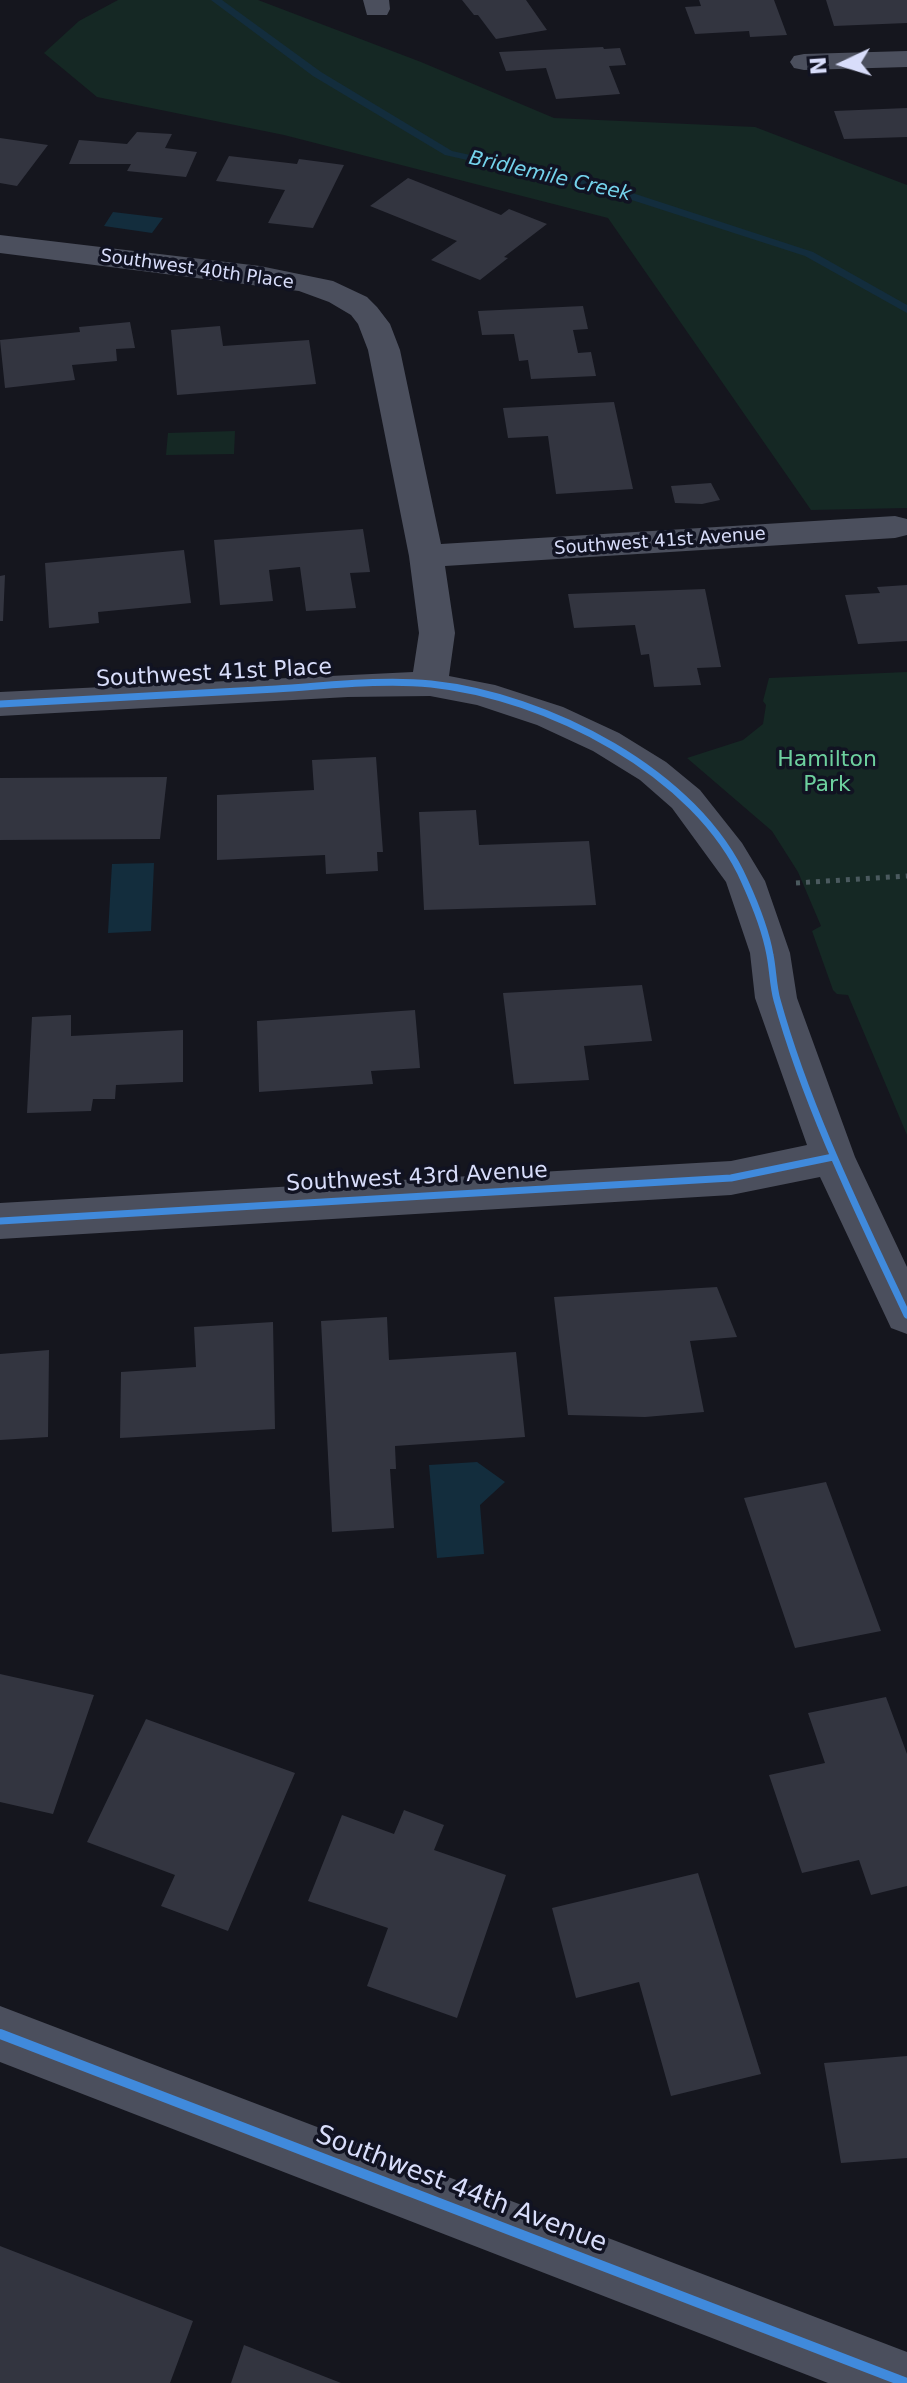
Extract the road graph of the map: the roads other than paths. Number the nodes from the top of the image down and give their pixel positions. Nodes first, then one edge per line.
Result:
1 (907, 59) edge
2 (804, 62) dead end
3 (0, 244) edge
4 (895, 527) dead end
5 (426, 556) junction
6 (430, 684) junction
7 (0, 704) edge
8 (833, 1157) junction
9 (0, 1221) edge
10 (907, 1315) edge
11 (0, 2034) edge
12 (907, 2383) edge

1 - 2 street
3 - 5 street, Southwest 40th Place
4 - 5 street, Southwest 41st Avenue
5 - 6 street
6 - 7 street, Southwest 41st Place
6 - 8 street, Southwest 41st Place
8 - 9 street, Southwest 43rd Avenue
8 - 10 street, Southwest 41st Place
11 - 12 street, Southwest 44th Avenue

